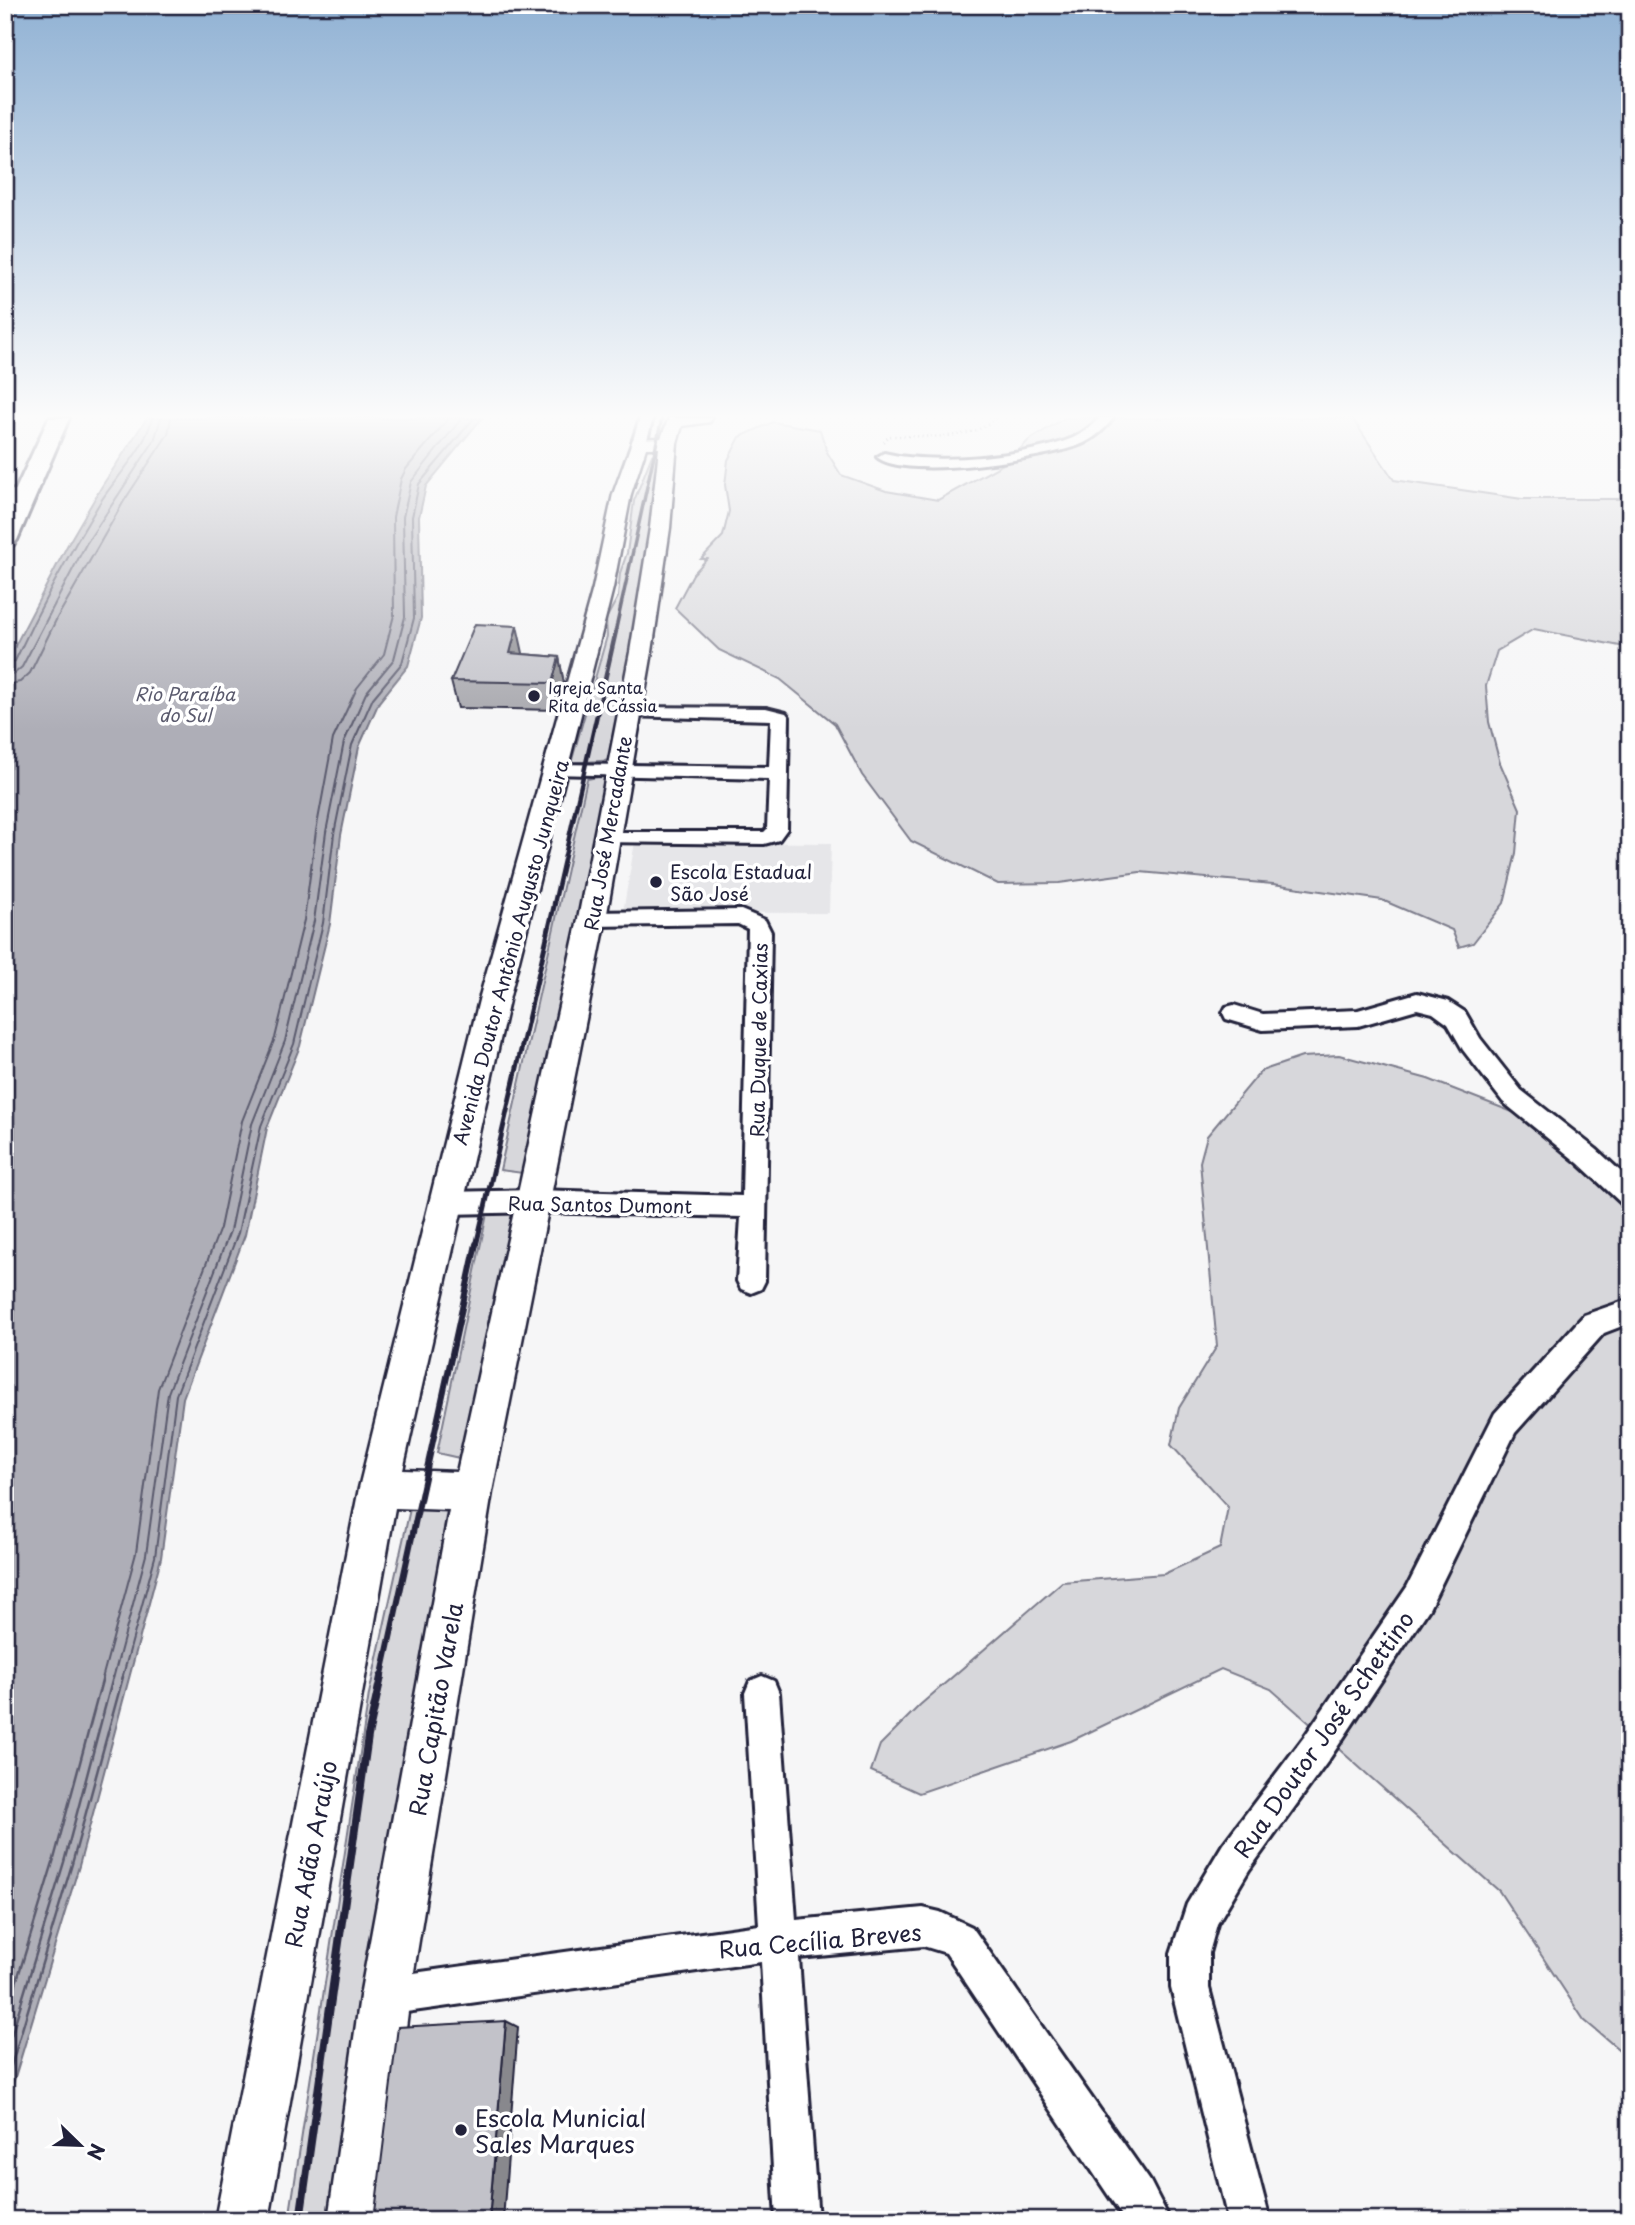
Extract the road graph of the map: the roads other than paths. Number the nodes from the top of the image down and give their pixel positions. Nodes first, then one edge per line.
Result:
1 (9, 522) edge
2 (616, 522) edge
3 (661, 522) edge
4 (5, 540) edge
5 (629, 712) junction
6 (557, 769) junction
7 (618, 769) junction
8 (777, 773) junction
9 (605, 838) junction
10 (592, 919) junction
11 (1234, 1013) dead end
12 (1630, 1196) edge
13 (535, 1201) junction
14 (446, 1203) junction
15 (755, 1208) junction
16 (751, 1281) dead end
17 (1630, 1311) edge
18 (379, 1488) junction
19 (472, 1492) junction
20 (762, 1693) dead end
21 (778, 1941) junction
22 (385, 1996) junction
23 (242, 2220) edge
24 (355, 2220) edge
25 (797, 2220) edge
26 (1149, 2220) edge
27 (1249, 2220) edge

1 - 4 highway
2 - 6 street, Avenida Doutor Antônio Augusto Junqueira
3 - 5 street, Rua José Mercadante
5 - 7 street, Rua José Mercadante
5 - 8 street
6 - 7 street
6 - 14 street, Avenida Doutor Antônio Augusto Junqueira
7 - 8 street
7 - 9 street, Rua José Mercadante
8 - 9 street
9 - 10 street, Rua José Mercadante
10 - 13 street, Rua José Mercadante
10 - 15 street, Rua Duque de Caxias
11 - 12 street
13 - 14 street, Rua Santos Dumont
13 - 15 street, Rua Santos Dumont
13 - 19 street, Rua Capitão Varela
14 - 18 street, Avenida Doutor Antônio Augusto Junqueira
15 - 16 street, Rua Duque de Caxias
17 - 27 street, Rua Doutor José Schettino
18 - 19 street
18 - 23 street, Rua Adão Araújo
19 - 22 street, Rua Capitão Varela
20 - 21 street
21 - 22 street, Rua Cecília Breves
21 - 25 street
21 - 26 street, Rua Cecília Breves
22 - 24 street, Rua Capitão Varela

